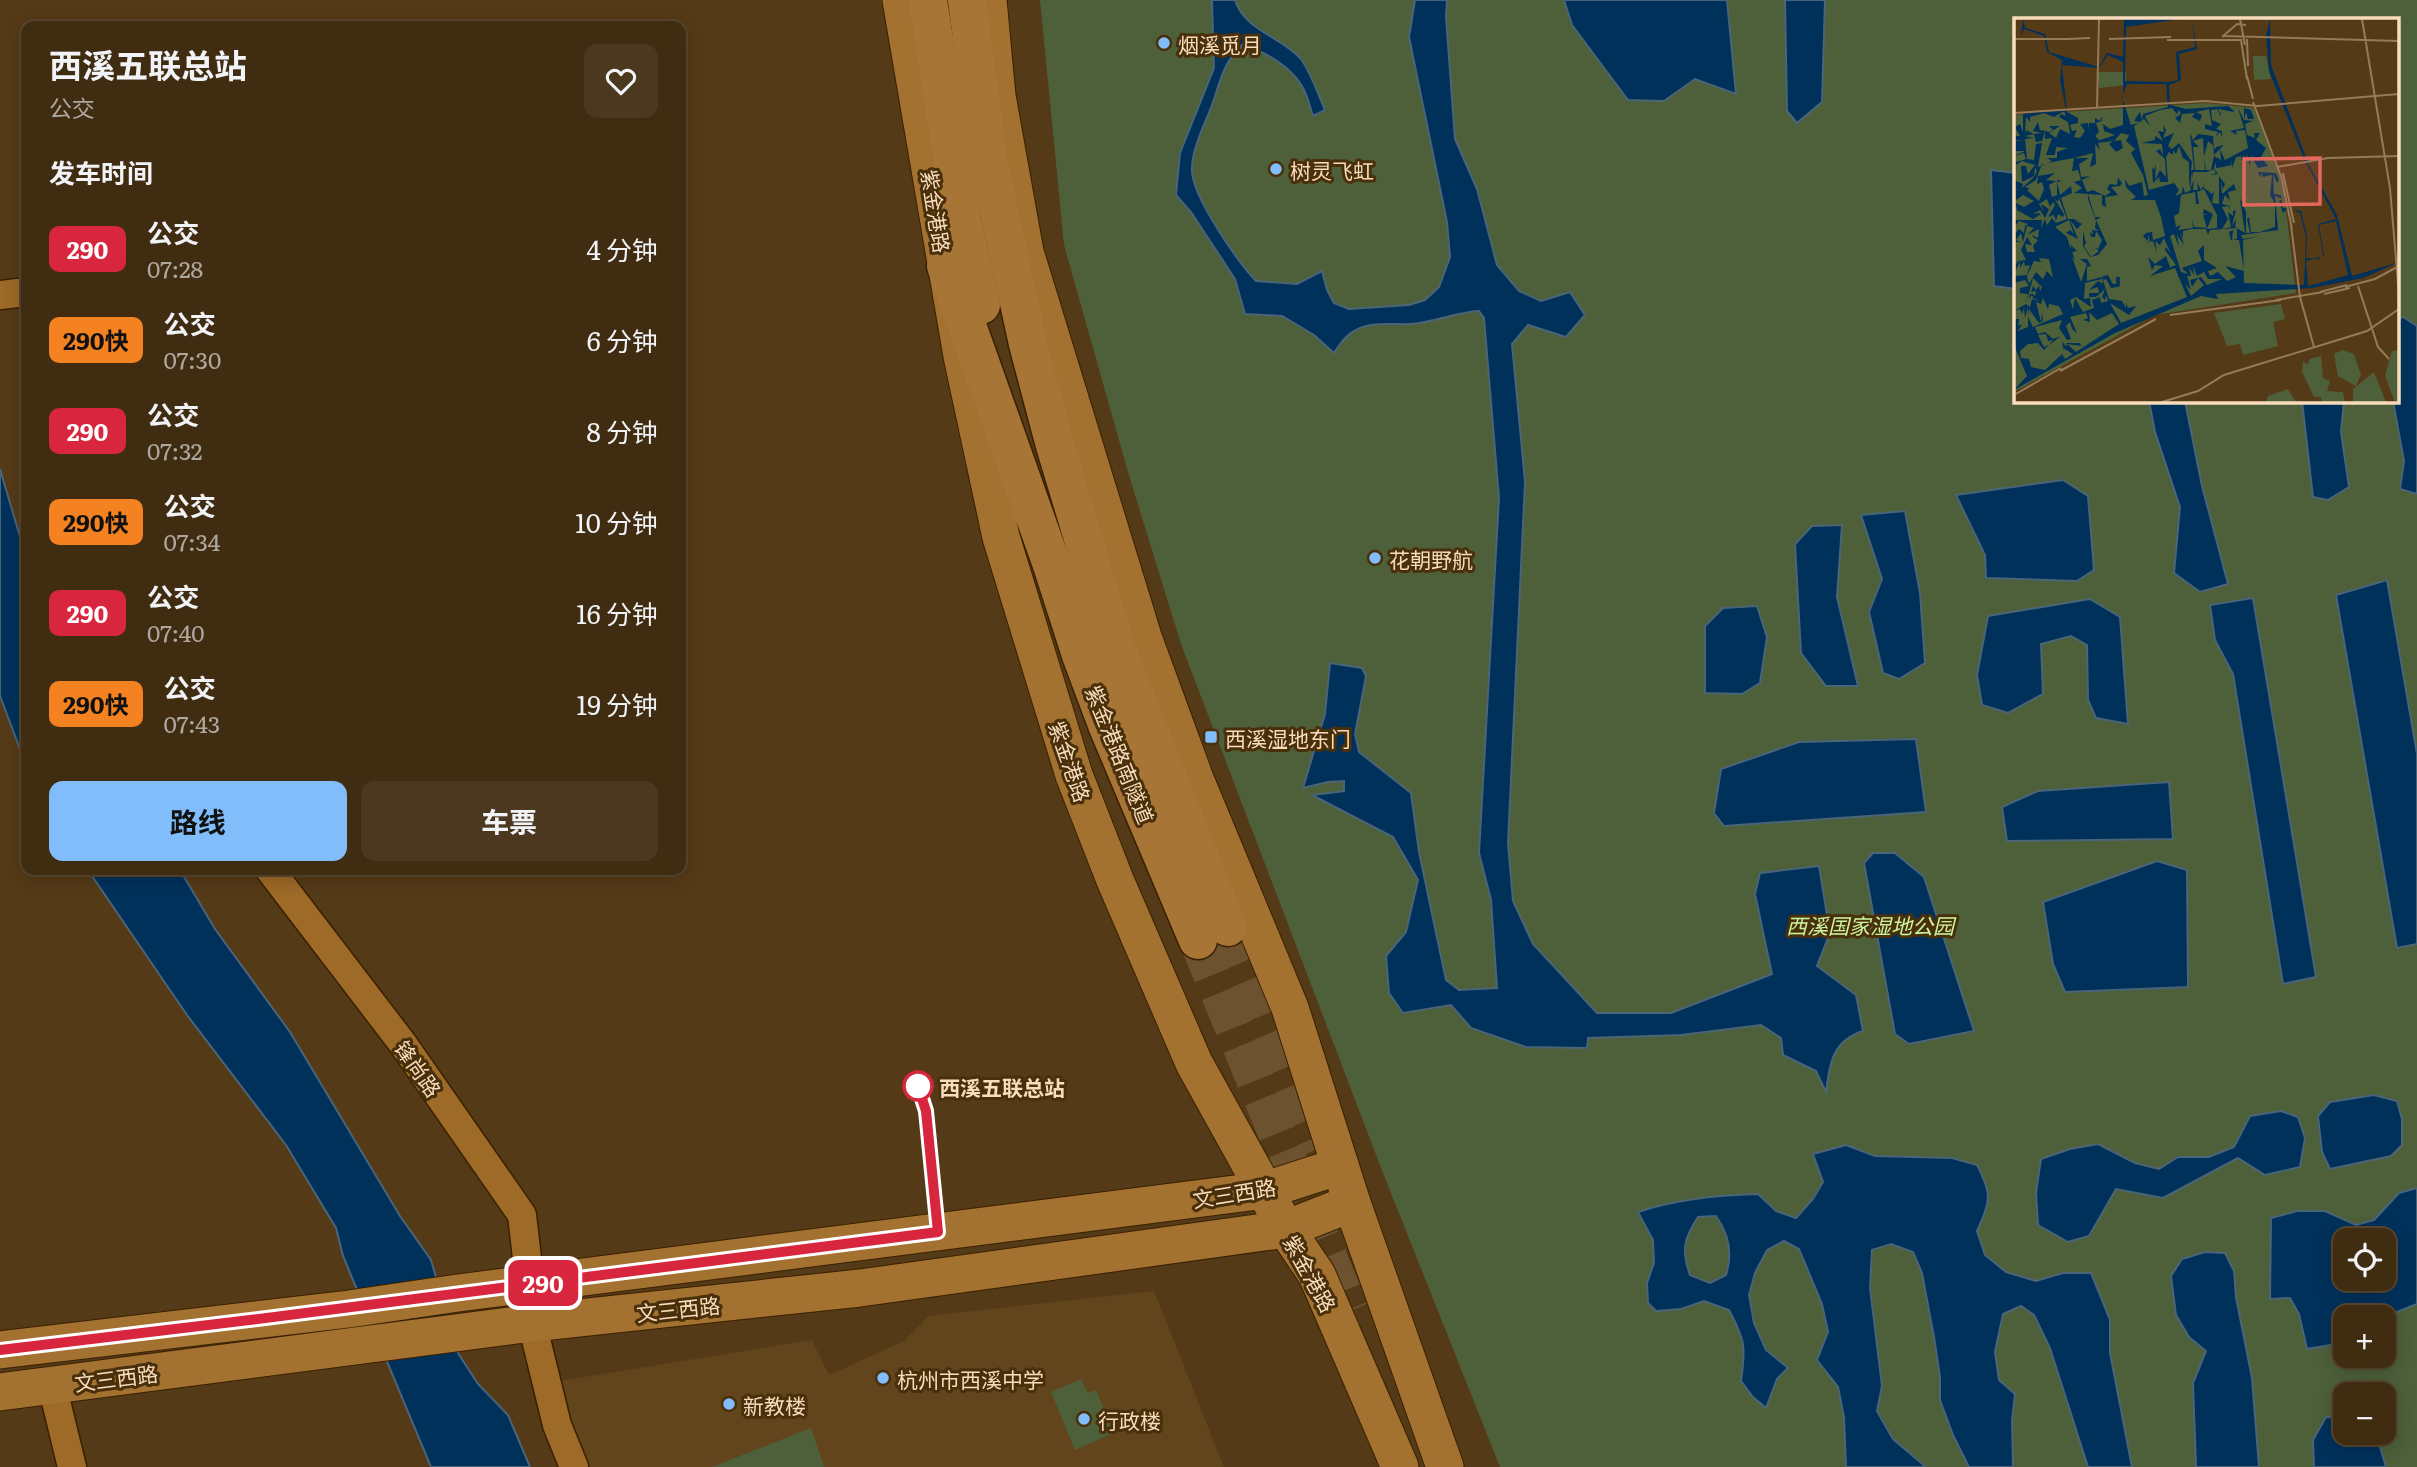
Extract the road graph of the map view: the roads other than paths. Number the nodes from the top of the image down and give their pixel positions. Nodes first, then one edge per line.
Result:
1 (901, 0) edge
2 (911, 0) edge
3 (928, 0) edge
4 (967, 0) edge
5 (979, 0) edge
6 (988, 0) edge
7 (998, 96) junction
8 (919, 106) junction
9 (1024, 252) junction
10 (946, 266) junction
11 (1070, 562) junction
12 (274, 875) edge
13 (1213, 934) tunnel mouth
14 (1340, 1166) junction
15 (1266, 1190) junction
16 (1352, 1203) junction
17 (1286, 1229) junction
18 (530, 1284) junction
19 (532, 1323) junction
20 (0, 1350) edge
21 (52, 1385) junction
22 (0, 1392) edge
23 (72, 1467) edge
24 (574, 1467) edge
25 (1400, 1467) edge
26 (1445, 1467) edge

1 - 8 main road, 紫金港路
2 - 8 highway
3 - 11 highway, 紫金港路
4 - 11 highway
5 - 7 highway
6 - 7 main road
7 - 9 main road
8 - 10 main road, 紫金港路
9 - 11 highway
9 - 14 main road
10 - 11 highway
10 - 15 main road, 紫金港路
11 - 13 highway, 紫金港路南隧道
12 - 18 street, 锋尚路
14 - 15 main road, 文三西路
14 - 16 main road
15 - 17 main road, 紫金港路
15 - 18 main road, 文三西路
16 - 17 main road, 文三西路
16 - 26 main road
17 - 19 main road, 文三西路
17 - 25 main road, 紫金港路
18 - 20 main road, 文三西路
19 - 21 main road, 文三西路
19 - 24 street
21 - 22 main road, 文三西路
21 - 23 street

